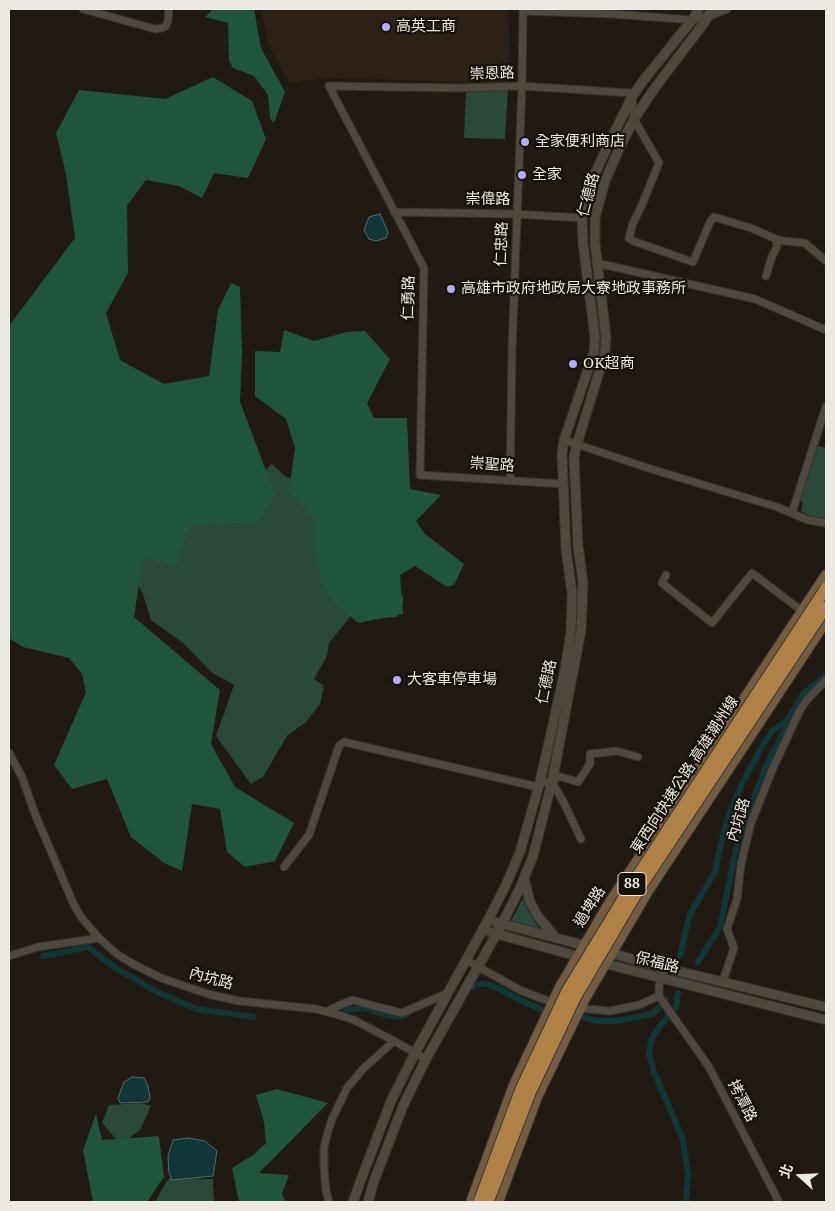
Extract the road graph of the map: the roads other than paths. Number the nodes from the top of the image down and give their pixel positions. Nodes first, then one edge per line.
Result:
1 (83, 9) edge
2 (169, 9) edge
3 (699, 9) edge
4 (712, 9) edge
5 (728, 9) edge
6 (523, 10) edge
7 (613, 11) edge
8 (708, 17) junction
9 (692, 20) junction
10 (329, 86) joint
11 (522, 86) junction
12 (632, 96) junction
13 (634, 119) junction
14 (394, 212) junction
15 (516, 214) junction
16 (582, 218) junction
17 (776, 239) junction
18 (826, 261) edge
19 (597, 263) junction
20 (766, 276) dead end
21 (826, 330) edge
22 (826, 406) edge
23 (564, 440) junction
24 (577, 444) junction
25 (420, 474) joint
26 (510, 480) junction
27 (563, 484) junction
28 (792, 513) junction
29 (826, 523) edge
30 (666, 574) dead end
31 (826, 575) edge
32 (826, 588) edge
33 (826, 607) edge
34 (802, 611) junction
35 (826, 621) edge
36 (826, 680) edge
37 (9, 753) edge
38 (638, 757) dead end
39 (552, 782) junction
40 (539, 785) junction
41 (581, 839) dead end
42 (284, 867) dead end
43 (524, 878) junction
44 (488, 920) junction
45 (502, 924) junction
46 (482, 930) junction
47 (496, 934) junction
48 (99, 938) junction
49 (556, 938) junction
50 (584, 946) junction
51 (612, 953) junction
52 (9, 956) edge
53 (578, 957) junction
54 (466, 960) junction
55 (605, 964) junction
56 (478, 967) junction
57 (664, 967) junction
58 (661, 978) junction
59 (723, 981) junction
60 (448, 994) junction
61 (660, 997) junction
62 (552, 1004) junction
63 (826, 1007) edge
64 (579, 1010) junction
65 (328, 1011) junction
66 (826, 1020) edge
67 (394, 1041) junction
68 (415, 1053) junction
69 (426, 1059) junction
70 (329, 1202) edge
71 (353, 1202) edge
72 (368, 1202) edge
73 (471, 1202) edge
74 (479, 1202) edge
75 (488, 1202) edge
76 (498, 1202) edge
77 (779, 1202) edge

1 - 2 street
3 - 9 street, 仁德路
4 - 8 street, 仁德路
5 - 8 street
6 - 7 street
6 - 11 street, 仁忠路
7 - 9 street
8 - 9 street
8 - 13 street, 仁德路
9 - 12 street, 仁德路
10 - 11 street, 崇恩路
10 - 14 street, 仁勇路
11 - 12 street, 崇恩路
11 - 15 street, 仁忠路
12 - 13 street
12 - 16 street, 仁德路
13 - 17 street
13 - 19 street, 仁德路
14 - 15 street, 崇偉路
14 - 25 street, 仁勇路
15 - 16 street, 崇偉路
15 - 26 street, 仁忠路
16 - 23 street, 仁德路
17 - 18 street
17 - 20 street
19 - 21 street
19 - 24 street, 仁德路
22 - 28 street
23 - 24 street
23 - 27 street, 仁德路
24 - 28 street
24 - 39 street, 仁德路
25 - 26 street, 崇聖路
26 - 27 street, 崇聖路
27 - 40 street, 仁德路
28 - 29 street
30 - 34 street
31 - 34 main road, 過埤路
32 - 74 highway, 東西向快速公路 高雄潮州線 / 88, bridge
33 - 75 highway, 東西向快速公路 高雄潮州線 / 88, bridge
34 - 50 main road, 過埤路
35 - 51 main road
36 - 59 street, 內坑路
37 - 48 street, 內坑路
38 - 39 street
39 - 40 street
39 - 41 street
39 - 43 street, 仁德路
40 - 42 street
40 - 44 street, 仁德路
43 - 45 street, 仁德路
43 - 49 street
44 - 45 street, 保福路
44 - 46 street
45 - 47 street
45 - 49 street, 保福路
46 - 47 street, 保福路
46 - 54 street
47 - 53 street, 保福路
47 - 56 street
48 - 52 street
48 - 65 street, 內坑路
49 - 50 street, 保福路
50 - 51 street, 保福路
50 - 53 main road, 過埤路
51 - 55 main road
51 - 57 street, 保福路
53 - 55 street, 保福路
53 - 62 main road, 過埤路
54 - 56 street
54 - 60 street
55 - 58 street, 保福路
55 - 64 main road
56 - 62 street
56 - 69 street
57 - 58 street
57 - 59 street, 保福路
58 - 61 street
58 - 66 street, 保福路
59 - 63 street, 保福路
60 - 65 street
60 - 68 street
61 - 64 street
61 - 77 street, 拷潭路
62 - 64 street
62 - 73 main road, 過埤路
64 - 76 main road
65 - 67 street, 內坑路
67 - 68 street, 內坑路
67 - 70 street
68 - 69 street, 內坑路
68 - 71 street
69 - 72 street

